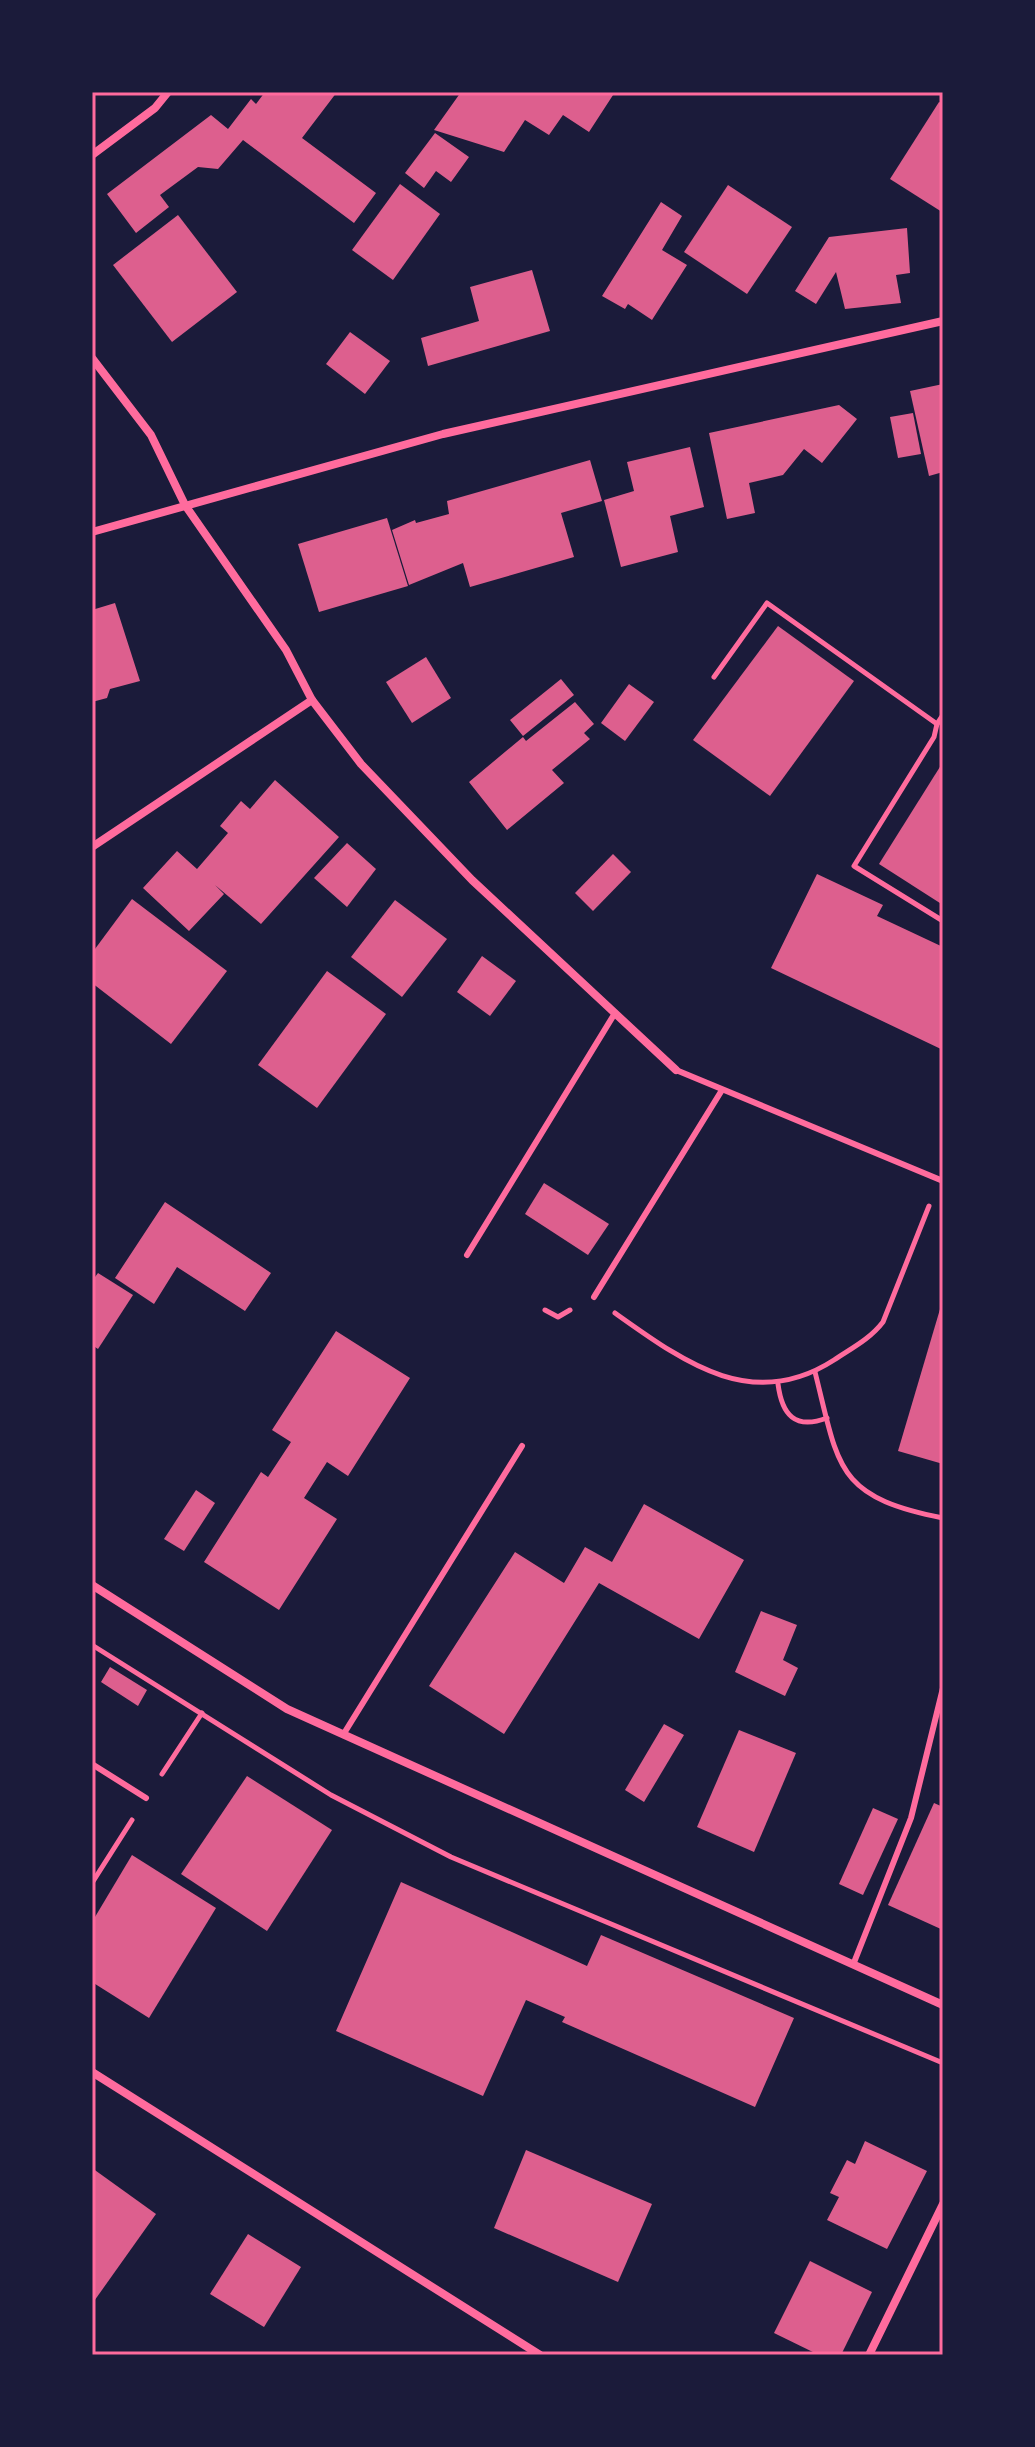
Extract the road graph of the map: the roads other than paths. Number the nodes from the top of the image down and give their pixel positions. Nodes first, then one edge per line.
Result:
1 (168, 92) edge
2 (92, 155) edge
3 (943, 321) edge
4 (92, 358) edge
5 (185, 505) junction
6 (92, 532) edge
7 (312, 700) junction
8 (92, 847) edge
9 (615, 1013) junction
10 (676, 1070) joint
11 (722, 1090) junction
12 (941, 1180) edge
13 (467, 1255) dead end
14 (594, 1297) road end
15 (522, 1446) dead end
16 (92, 1585) edge
17 (943, 1688) edge
18 (343, 1735) junction
19 (92, 1764) edge
20 (146, 1798) dead end
21 (853, 1965) junction
22 (943, 2005) edge
23 (92, 2072) edge
24 (943, 2204) edge
25 (540, 2355) edge
26 (869, 2355) edge

1 - 2 street
3 - 5 street
4 - 5 street
5 - 6 street
5 - 7 street
7 - 8 street
7 - 9 street
9 - 10 street
9 - 13 lane
10 - 11 lane
11 - 12 lane
11 - 14 lane
15 - 18 lane
16 - 18 street
17 - 21 lane
18 - 21 street
19 - 20 lane
21 - 22 street
23 - 25 street
24 - 26 street

